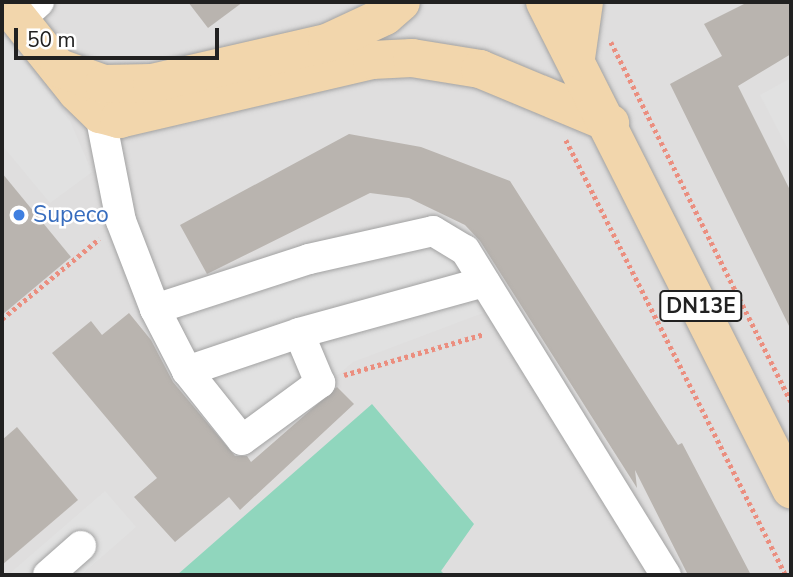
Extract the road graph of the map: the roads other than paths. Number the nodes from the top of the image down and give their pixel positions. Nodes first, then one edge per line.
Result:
1 (401, 2) edge
2 (545, 2) edge
3 (584, 2) edge
4 (21, 8) edge
5 (576, 58) junction
6 (57, 67) junction
7 (100, 114) junction
8 (610, 123) junction
9 (484, 282) junction
10 (155, 309) junction
11 (299, 333) junction
12 (187, 371) junction
13 (791, 489) edge
14 (81, 547) dead end
15 (48, 575) edge
16 (666, 575) edge

1 - 6 main road
2 - 5 main road, DN13E
3 - 5 main road
4 - 6 main road
5 - 8 main road, DN13E
6 - 7 main road
7 - 8 main road
7 - 10 street
8 - 13 main road, DN13E
9 - 10 street
9 - 11 street
9 - 16 street
10 - 12 street
11 - 12 street
11 - 12 street
14 - 15 street

